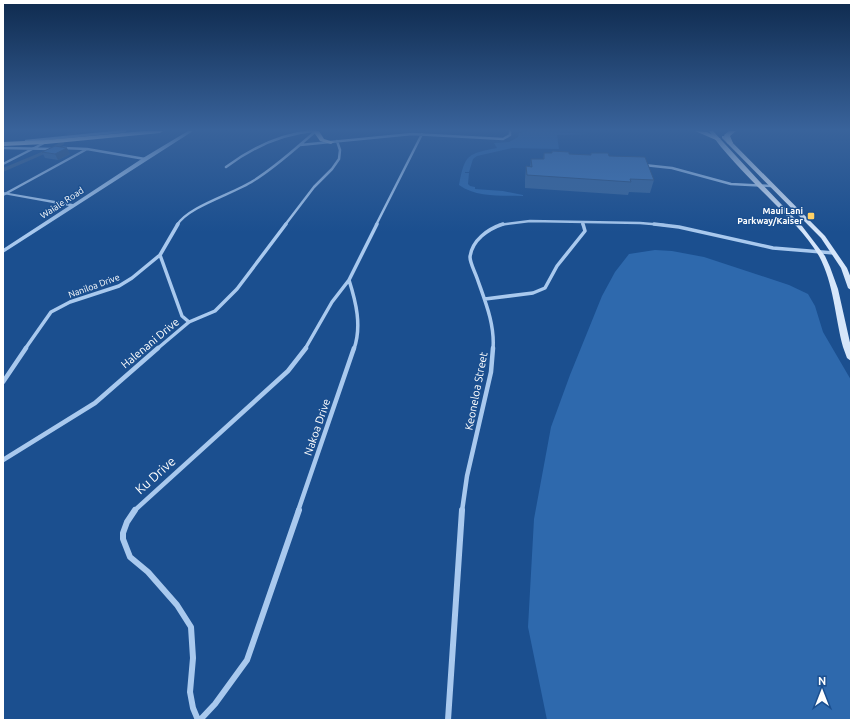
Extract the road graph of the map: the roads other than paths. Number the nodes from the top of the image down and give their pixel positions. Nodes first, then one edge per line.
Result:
1 (58, 165) edge
2 (136, 165) edge
3 (229, 165) edge
4 (277, 165) edge
5 (335, 165) edge
6 (407, 165) edge
7 (643, 165) edge
8 (741, 165) edge
9 (751, 165) edge
10 (226, 167) dead end
11 (760, 186) junction
12 (771, 186) junction
13 (4, 194) edge
14 (73, 205) junction
15 (582, 222) junction
16 (3, 251) edge
17 (819, 252) junction
18 (834, 253) junction
19 (160, 255) junction
20 (349, 280) junction
21 (851, 288) edge
22 (485, 299) junction
23 (189, 322) junction
24 (851, 358) edge
25 (3, 382) edge
26 (3, 460) edge
27 (199, 720) edge
28 (448, 720) edge

1 - 13 street
2 - 14 street, Waiale Road
3 - 10 street
4 - 19 street, Naniloa Drive
5 - 23 street, Halenani Drive
6 - 20 street
7 - 11 street
8 - 11 main road
9 - 12 main road
11 - 12 street
11 - 17 main road
12 - 18 main road
13 - 14 street
14 - 16 street, Waiale Road
15 - 17 street, Keoneloa Street
15 - 22 street
15 - 22 street, Keoneloa Street
17 - 18 street, Keoneloa Street
17 - 24 main road
18 - 21 main road
19 - 23 street
19 - 25 street, Naniloa Drive
20 - 27 street, Nakoa Drive
20 - 27 street, Ku Drive
22 - 28 street, Keoneloa Street
23 - 26 street, Halenani Drive

